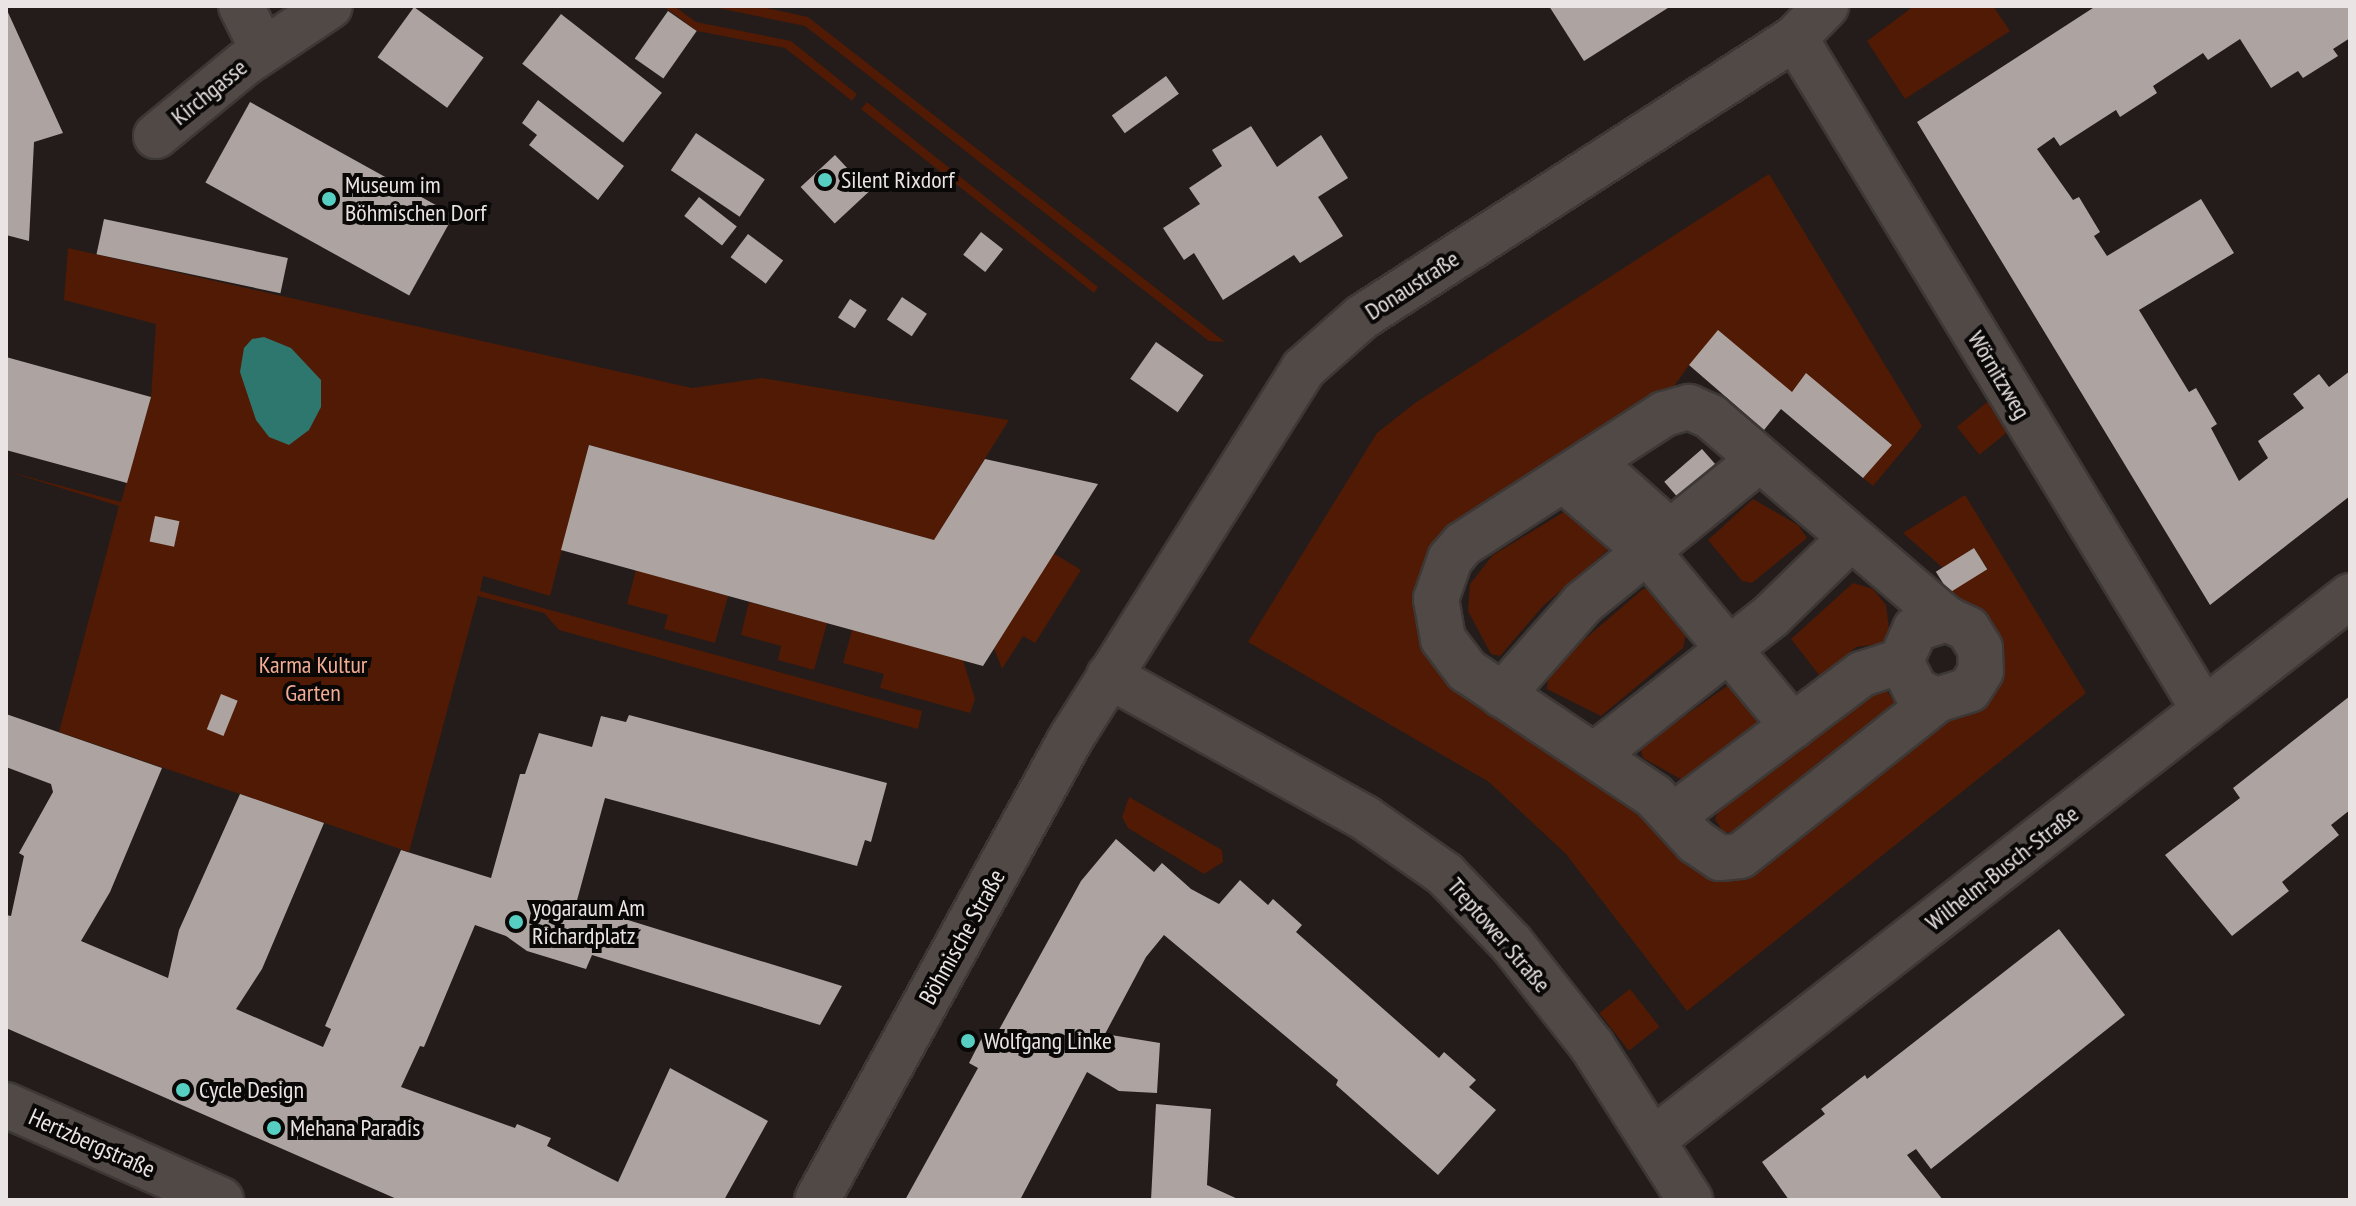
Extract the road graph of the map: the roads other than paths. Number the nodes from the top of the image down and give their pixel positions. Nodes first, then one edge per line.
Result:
1 (241, 6) edge
2 (330, 6) edge
3 (1826, 6) edge
4 (1795, 38) junction
5 (263, 50) junction
6 (156, 136) dead end
7 (1759, 460) junction
8 (1577, 470) junction
9 (1849, 540) junction
10 (1659, 542) junction
11 (2350, 596) edge
12 (1947, 619) junction
13 (1742, 638) junction
14 (1901, 661) junction
15 (1109, 676) junction
16 (1502, 695) junction
17 (1937, 700) junction
18 (2204, 710) junction
19 (1804, 717) junction
20 (1595, 755) junction
21 (1674, 815) junction
22 (6, 1105) edge
23 (1654, 1139) junction
24 (221, 1200) edge
25 (817, 1200) edge
26 (1690, 1200) edge

1 - 5 street, Kirchgasse
2 - 5 street, Kirchgasse
3 - 4 street, Donaustraße
4 - 15 street, Donaustraße
4 - 18 street, Wörnitzweg
5 - 6 street, Kirchgasse
7 - 8 street
7 - 9 street
7 - 10 street
8 - 10 street
8 - 16 street
9 - 12 street
9 - 13 street
10 - 13 street
10 - 16 street
11 - 18 street, Wilhelm-Busch-Straße
12 - 14 street
12 - 17 street
13 - 19 street
13 - 20 street
14 - 17 street
14 - 19 street
15 - 23 street, Treptower Straße
15 - 25 street, Böhmische Straße
16 - 20 street
17 - 21 street
18 - 23 street, Wilhelm-Busch-Straße
19 - 21 street
20 - 21 street
22 - 24 street, Hertzbergstraße
23 - 26 street, Treptower Straße

